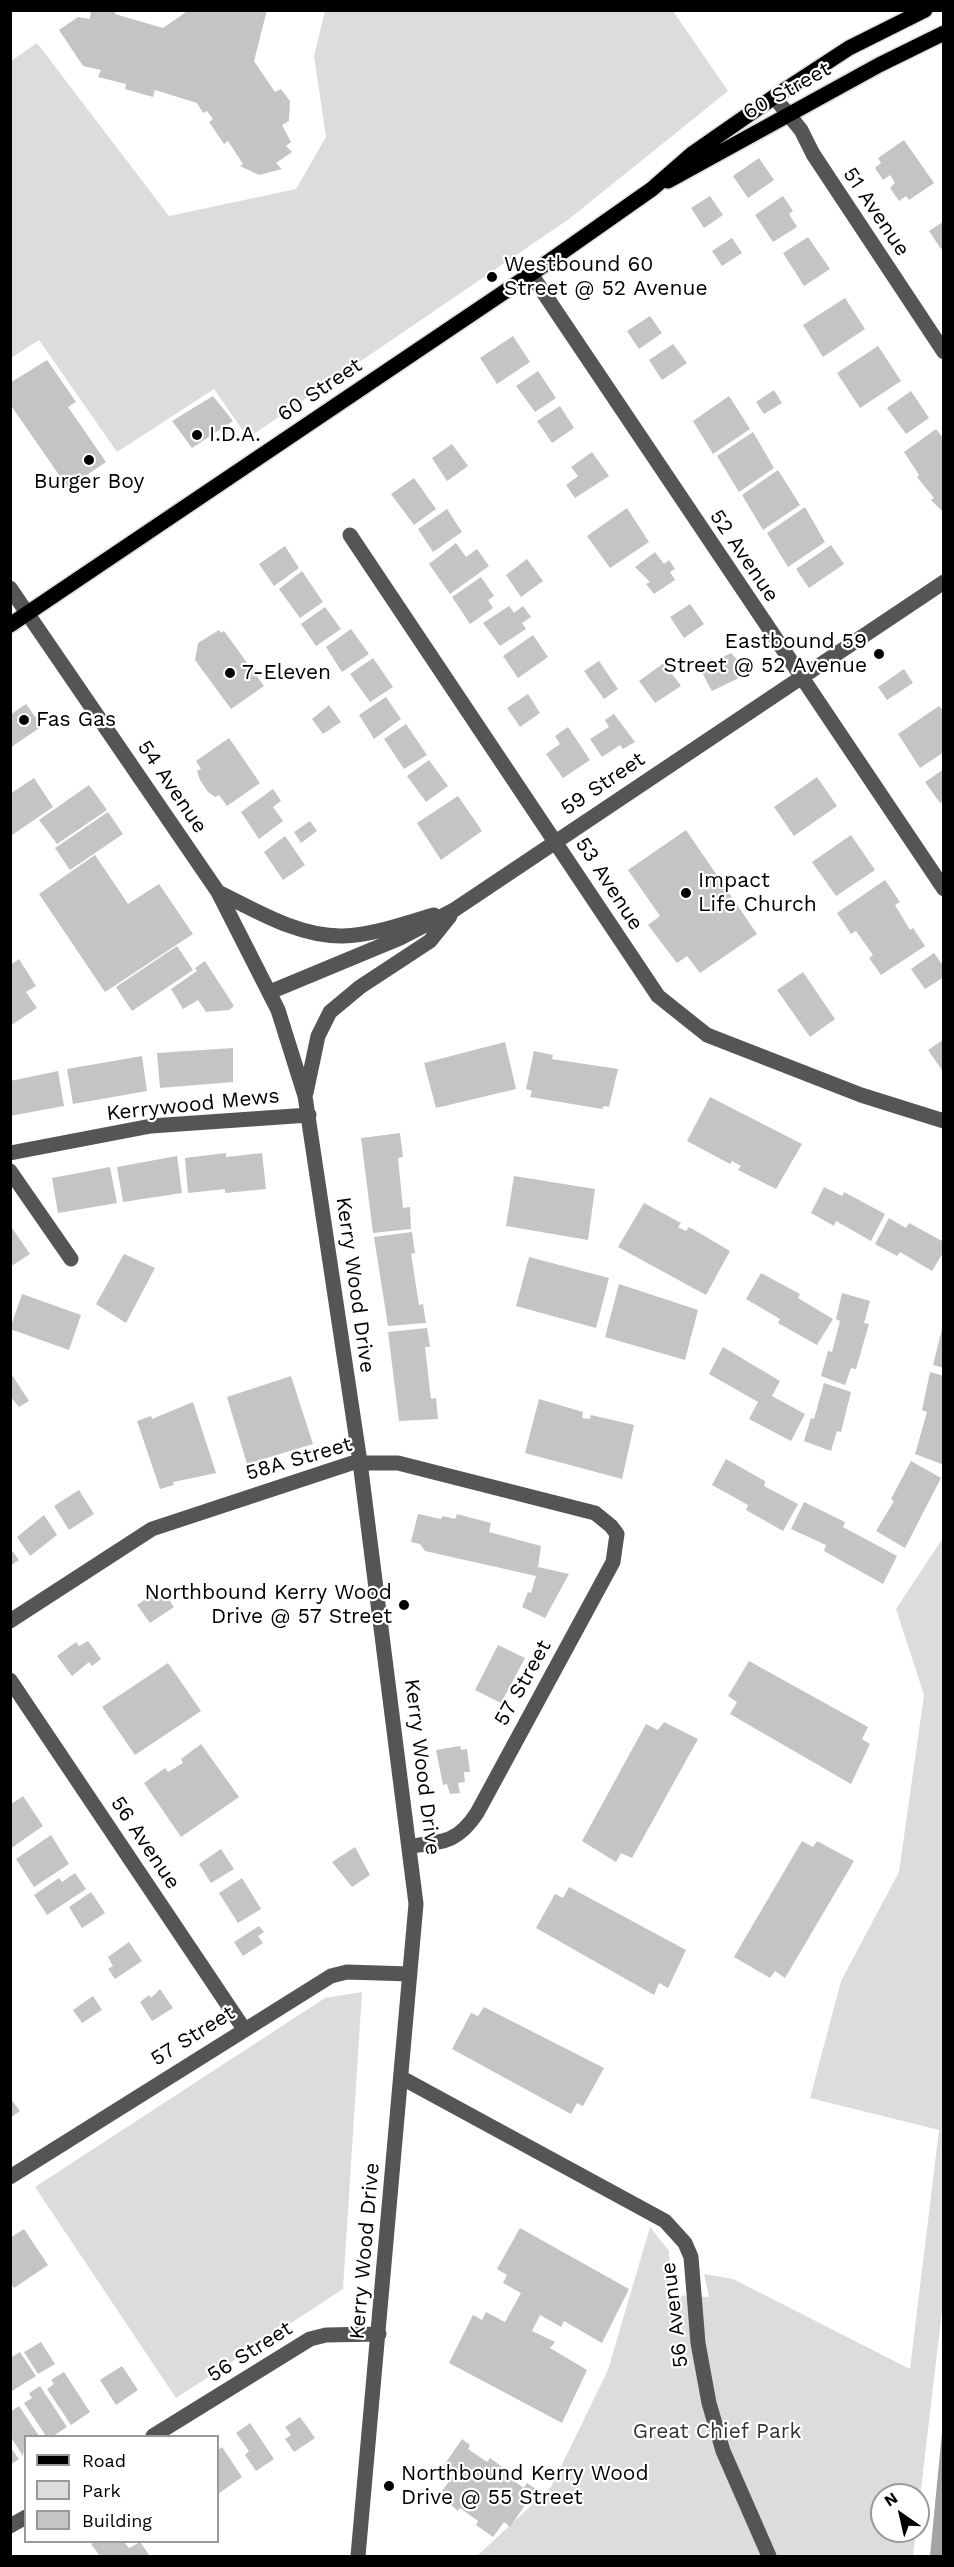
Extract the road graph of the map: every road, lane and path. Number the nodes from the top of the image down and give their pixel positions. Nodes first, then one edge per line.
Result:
1 (925, 10) edge
2 (944, 33) edge
3 (774, 97) junction
4 (788, 114) junction
5 (652, 189) junction
6 (531, 274) junction
7 (944, 352) edge
8 (350, 535) dead end
9 (944, 582) edge
10 (10, 588) edge
11 (28, 613) junction
12 (10, 625) edge
13 (800, 677) junction
14 (555, 841) junction
15 (944, 890) edge
16 (218, 892) junction
17 (454, 910) junction
18 (270, 992) junction
19 (305, 1096) junction
20 (309, 1115) junction
21 (944, 1121) edge
22 (10, 1153) edge
23 (10, 1171) edge
24 (71, 1259) dead end
25 (360, 1462) junction
26 (617, 1534) joint
27 (10, 1621) edge
28 (10, 1680) edge
29 (411, 1846) junction
30 (410, 1974) junction
31 (244, 2029) junction
32 (402, 2078) junction
33 (10, 2177) edge
34 (379, 2334) junction
35 (155, 2435) edge
36 (24, 2518) edge
37 (10, 2526) edge
38 (358, 2556) edge
39 (769, 2556) edge

1 - 3 main road, 60 Street
2 - 4 main road, 60 Street
3 - 4 street, 51 Avenue
3 - 5 main road, 60 Street
4 - 5 main road, 60 Street
4 - 7 street, 51 Avenue
5 - 6 main road, 60 Street
6 - 11 main road, 60 Street
6 - 13 street, 52 Avenue
8 - 14 street, 53 Avenue
9 - 13 street, 59 Street
10 - 11 street, 54 Avenue
11 - 12 main road, 60 Street
11 - 16 street, 54 Avenue
13 - 14 street, 59 Street
13 - 15 street, 52 Avenue
14 - 17 street, 59 Street
14 - 21 street, 53 Avenue
16 - 17 street
16 - 18 street, 54 Avenue
17 - 18 street, 59 Street
17 - 19 street
18 - 19 street, Kerry Wood Drive
19 - 20 street, Kerry Wood Drive
20 - 22 street, Kerrywood Mews
20 - 25 street, Kerry Wood Drive
23 - 24 street
25 - 26 street, 58A Street
25 - 27 street, 58A Street
25 - 29 street, Kerry Wood Drive
26 - 29 street, 57 Street
28 - 31 street, 56 Avenue
29 - 30 street, Kerry Wood Drive
30 - 31 street, 57 Street
30 - 32 street, Kerry Wood Drive
31 - 33 street, 57 Street
32 - 34 street, Kerry Wood Drive
32 - 39 street, 56 Avenue
34 - 35 street, 56 Street
34 - 38 street, Kerry Wood Drive
36 - 37 street

